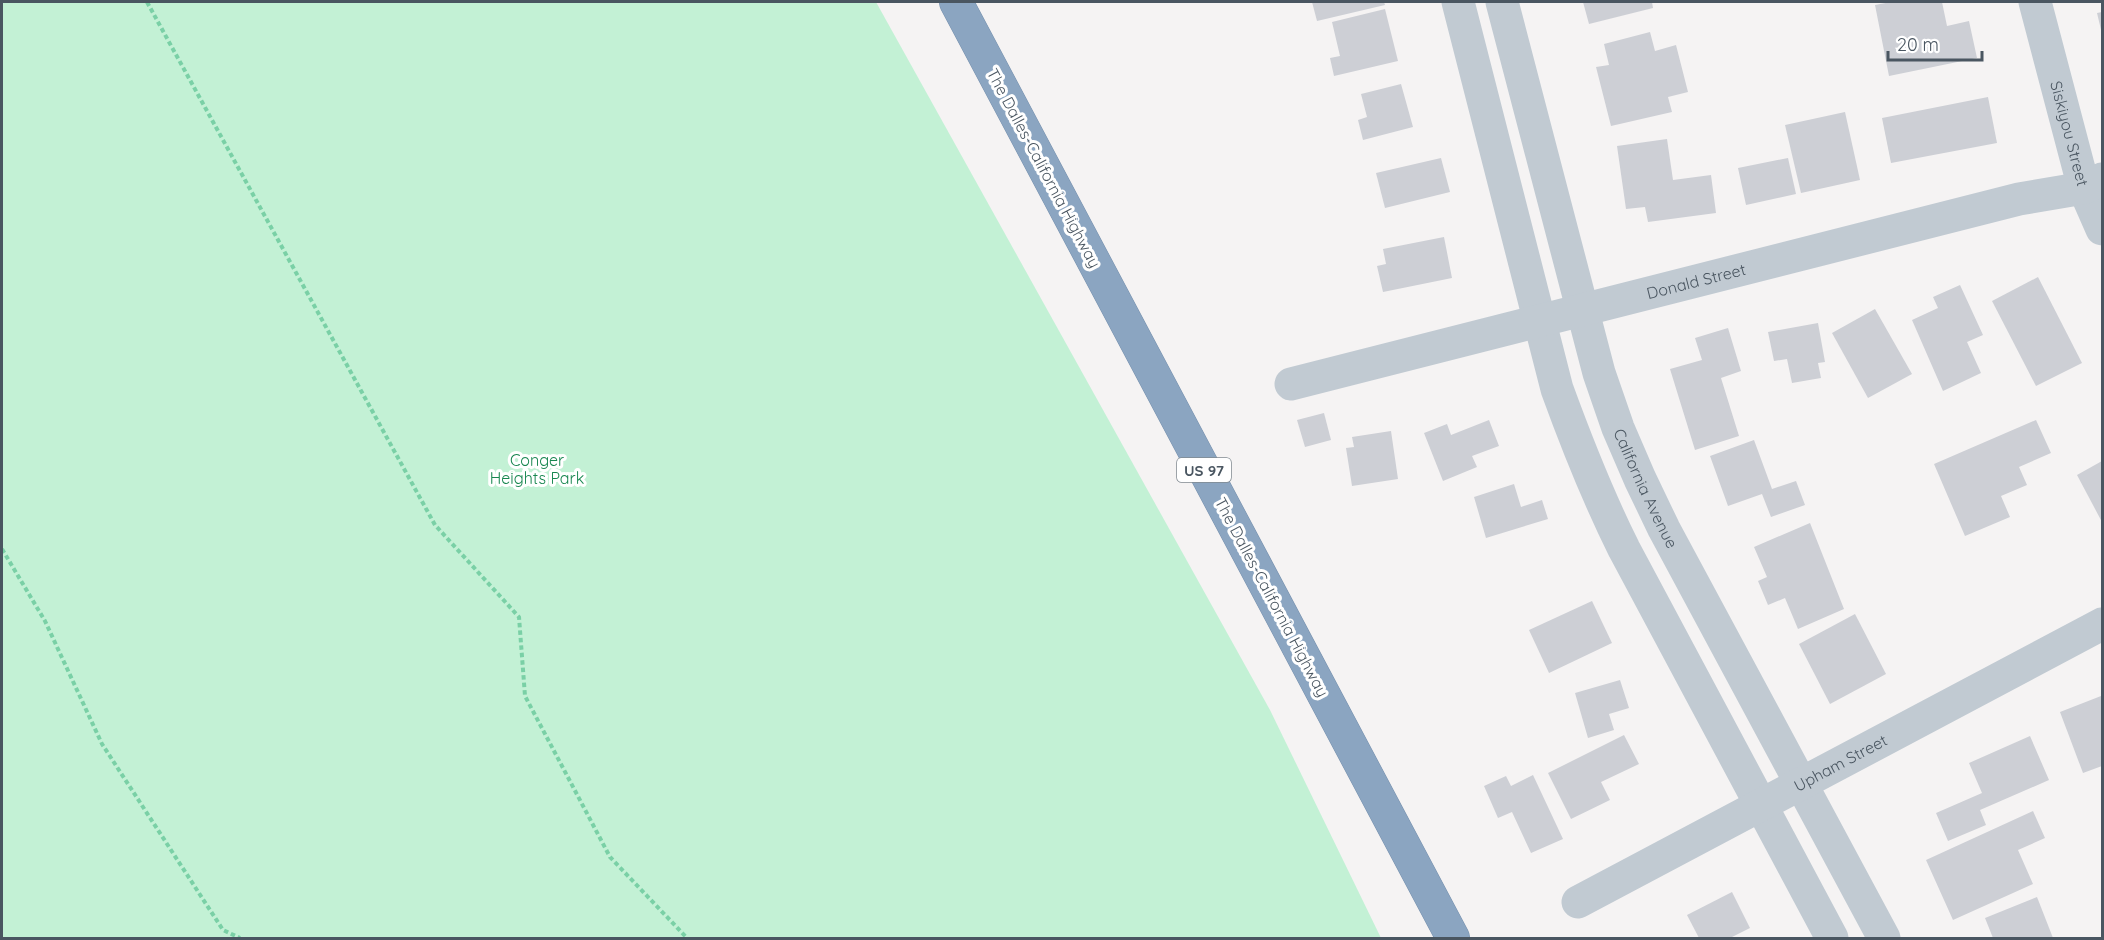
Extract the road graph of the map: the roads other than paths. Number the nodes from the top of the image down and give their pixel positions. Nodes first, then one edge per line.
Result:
1 (956, 2) edge
2 (1458, 2) edge
3 (1502, 2) edge
4 (2035, 2) edge
5 (2093, 184) edge
6 (2103, 229) edge
7 (1582, 311) junction
8 (1540, 322) junction
9 (1291, 384) dead end
10 (2103, 624) edge
11 (1801, 782) junction
12 (1761, 804) junction
13 (1578, 902) dead end
14 (1453, 939) edge
15 (1832, 939) edge
16 (1884, 939) edge

1 - 14 highway, The Dalles-California Highway / US 97
2 - 8 street
3 - 7 street, California Avenue
4 - 5 street, Siskiyou Street
5 - 6 street, Siskiyou Street
5 - 7 street, Donald Street
7 - 8 street, Donald Street
7 - 11 street, California Avenue
8 - 9 street, Donald Street
8 - 12 street
10 - 11 street, Upham Street
11 - 12 street, Upham Street
11 - 16 street, California Avenue
12 - 13 street, Upham Street
12 - 15 street

